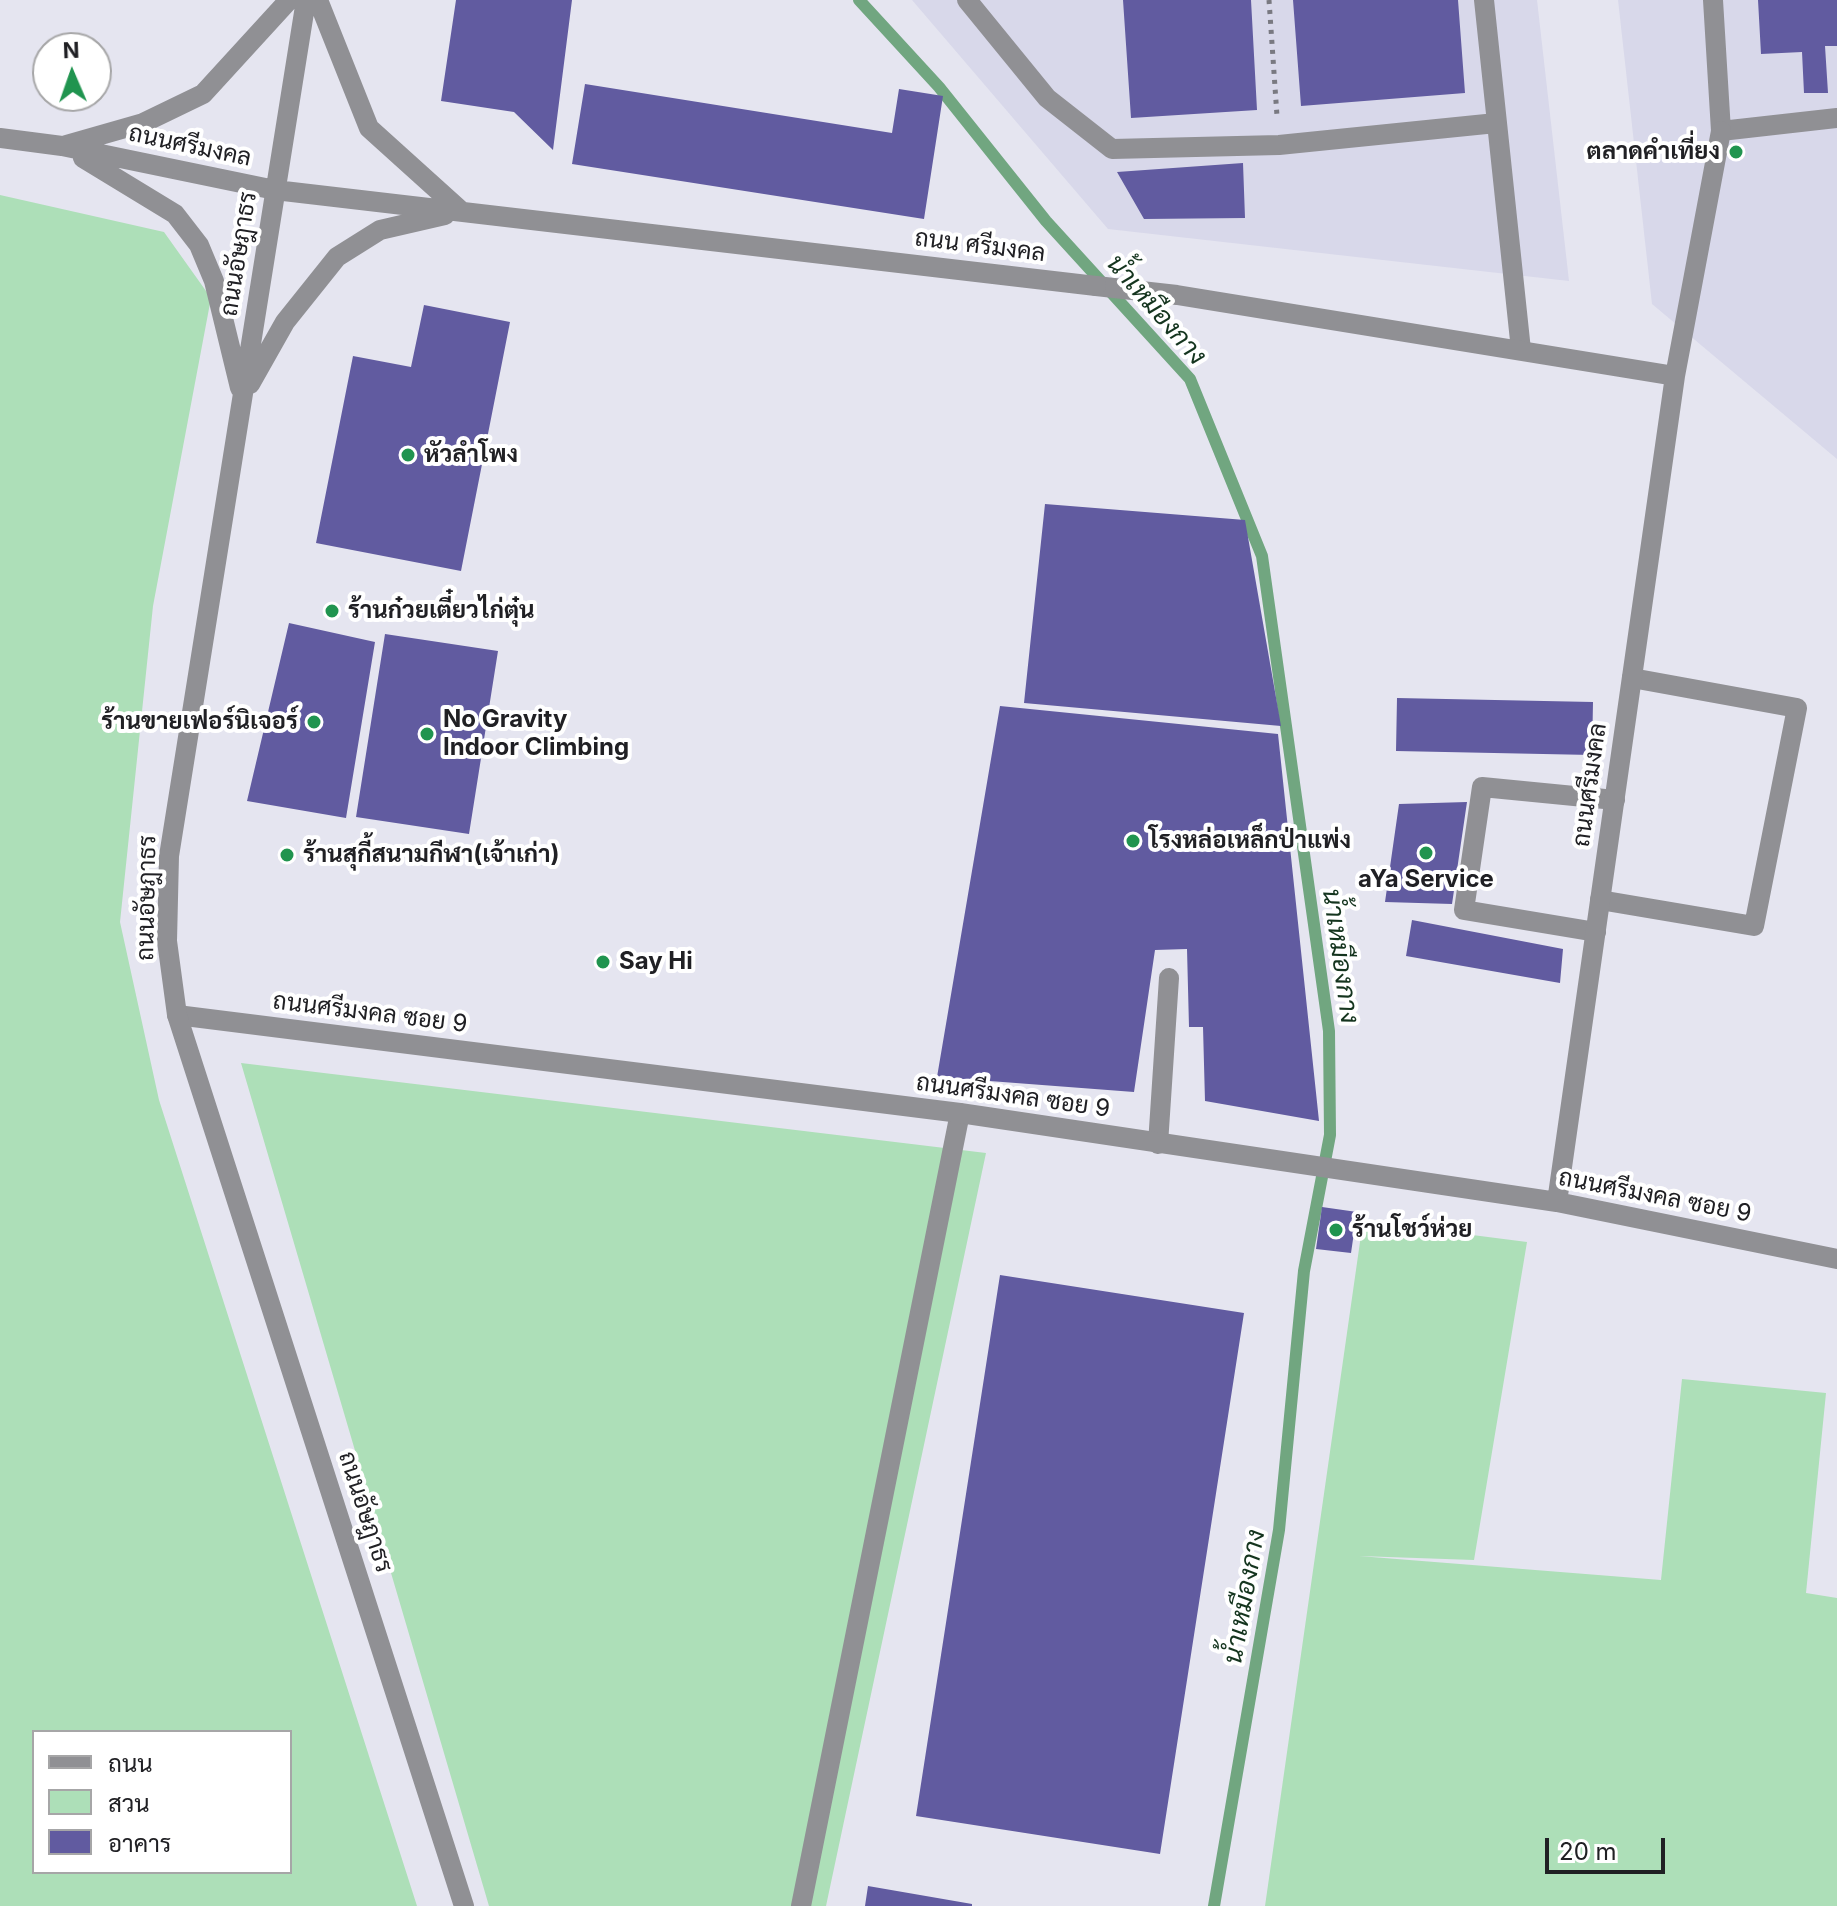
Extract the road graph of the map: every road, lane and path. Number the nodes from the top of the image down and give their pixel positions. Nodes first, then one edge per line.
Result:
1 (289, 0) edge
2 (306, 0) edge
3 (318, 0) edge
4 (967, 0) edge
5 (1269, 0) edge
6 (1484, 0) edge
7 (1713, 0) edge
8 (1837, 118) edge
9 (1496, 123) junction
10 (1721, 131) junction
11 (0, 138) edge
12 (1279, 145) junction
13 (62, 146) junction
14 (275, 190) junction
15 (461, 211) junction
16 (1521, 350) junction
17 (1675, 376) junction
18 (243, 397) junction
19 (1632, 678) junction
20 (1615, 800) junction
21 (1600, 900) junction
22 (1596, 932) junction
23 (1169, 978) dead end
24 (177, 1015) junction
25 (960, 1113) junction
26 (1158, 1144) junction
27 (1557, 1202) junction
28 (1837, 1259) edge
29 (464, 1906) edge
30 (801, 1906) edge

1 - 13 street
2 - 14 street, ถนนอัษฎาธร
3 - 15 street
4 - 12 street
5 - 12 path
6 - 9 street
7 - 10 street, ถนนศรีมงคล
8 - 10 street
9 - 12 street
9 - 16 street
10 - 17 street, ถนนศรีมงคล
11 - 13 street, ถนนศรีมงคล
13 - 14 street, ถนนศรีมงคล
13 - 18 street
14 - 15 street, ถนน ศรีมงคล
14 - 18 street, ถนนอัษฎาธร
15 - 16 street, ถนน ศรีมงคล
15 - 18 street
16 - 17 street, ถนน ศรีมงคล
17 - 19 street, ถนนศรีมงคล
18 - 24 street, ถนนอัษฎาธร
19 - 20 street, ถนนศรีมงคล
19 - 21 street
20 - 21 street, ถนนศรีมงคล
20 - 22 street
21 - 22 street, ถนนศรีมงคล
22 - 27 street, ถนนศรีมงคล
23 - 26 street
24 - 25 street, ถนนศรีมงคล ซอย 9
24 - 29 street, ถนนอัษฎาธร
25 - 26 street, ถนนศรีมงคล ซอย 9
25 - 30 street
26 - 27 street, ถนนศรีมงคล ซอย 9
27 - 28 street, ถนนศรีมงคล ซอย 9

